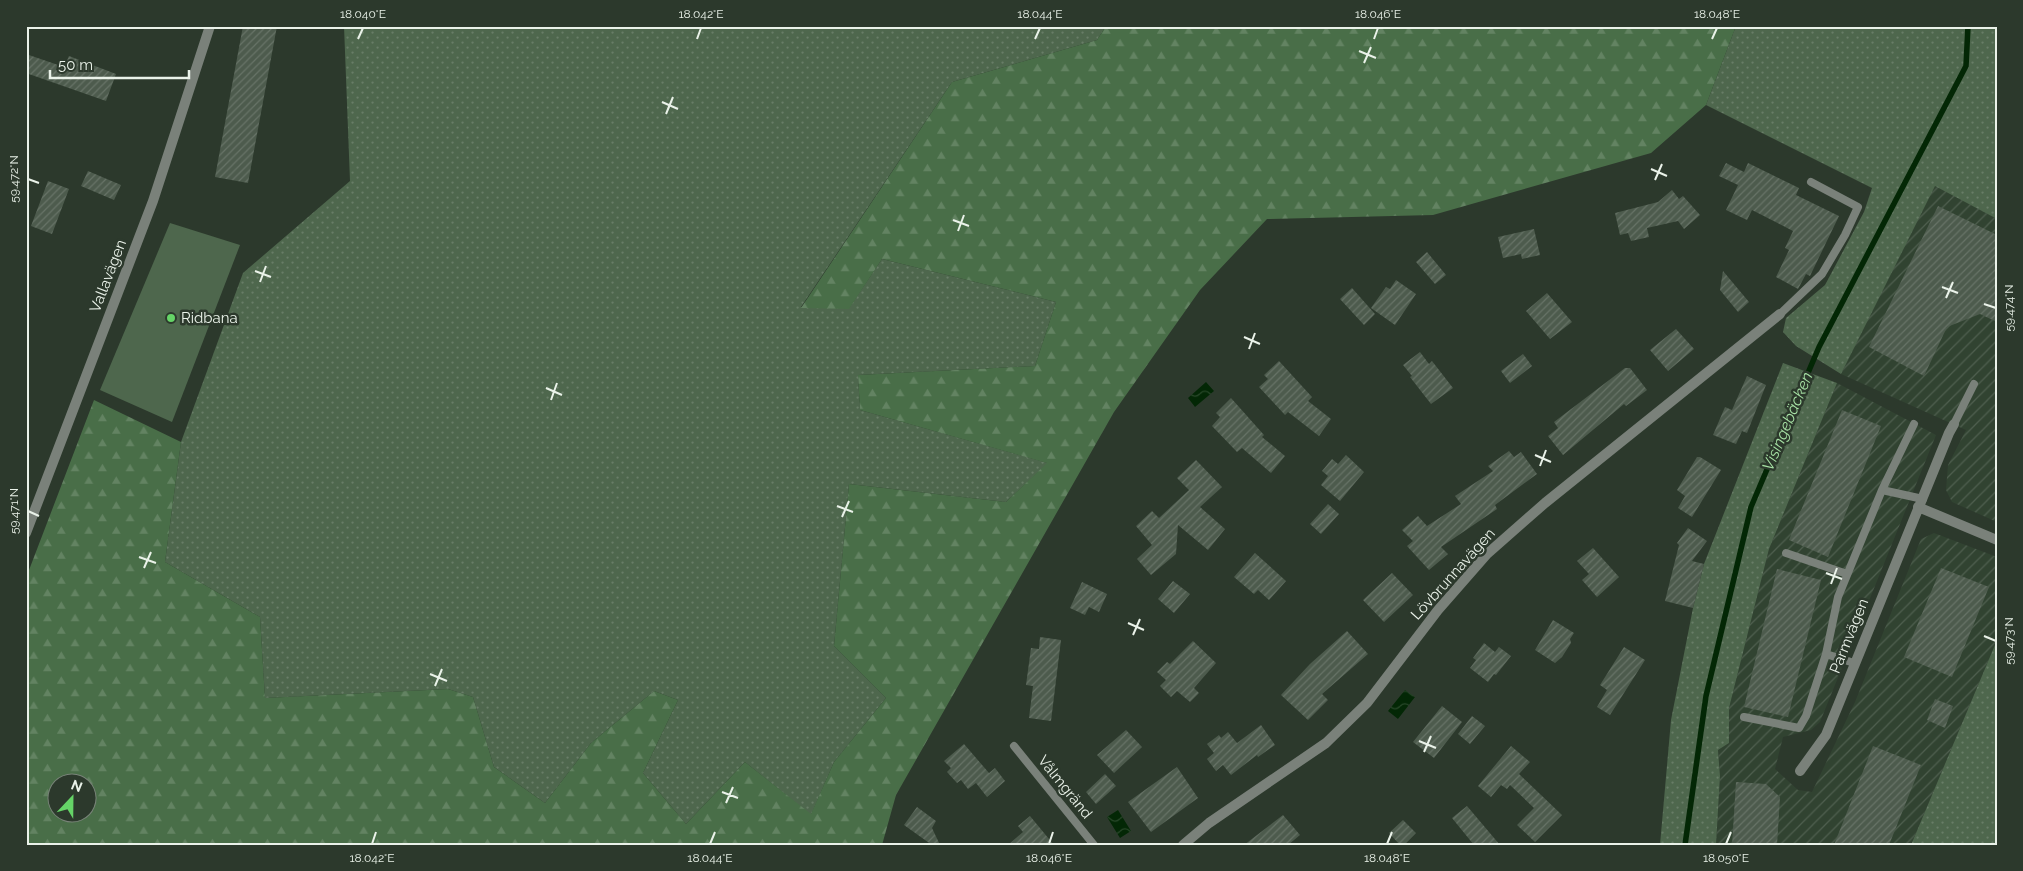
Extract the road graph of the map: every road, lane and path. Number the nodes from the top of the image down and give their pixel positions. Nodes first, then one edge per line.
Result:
1 (210, 26) edge
2 (1811, 182) dead end
3 (1780, 314) joint
4 (1974, 384) dead end
5 (1914, 424) dead end
6 (1954, 424) joint
7 (1882, 490) junction
8 (1920, 503) junction
9 (26, 533) edge
10 (1997, 540) edge
11 (1786, 552) dead end
12 (1847, 574) junction
13 (1826, 654) junction
14 (1854, 663) junction
15 (1744, 717) dead end
16 (1014, 746) dead end
17 (1800, 771) dead end
18 (1094, 845) edge
19 (1183, 845) edge

1 - 9 street, Vallavägen
2 - 3 lane
3 - 19 street, Lövbrunnavägen
4 - 6 lane
5 - 7 lane
6 - 8 street, Parmvägen
7 - 8 lane
7 - 12 lane
8 - 10 street
8 - 14 street, Parmvägen
11 - 12 lane
12 - 13 lane
13 - 14 lane
13 - 15 lane
14 - 17 street, Parmvägen
16 - 18 lane, Vålmgränd

